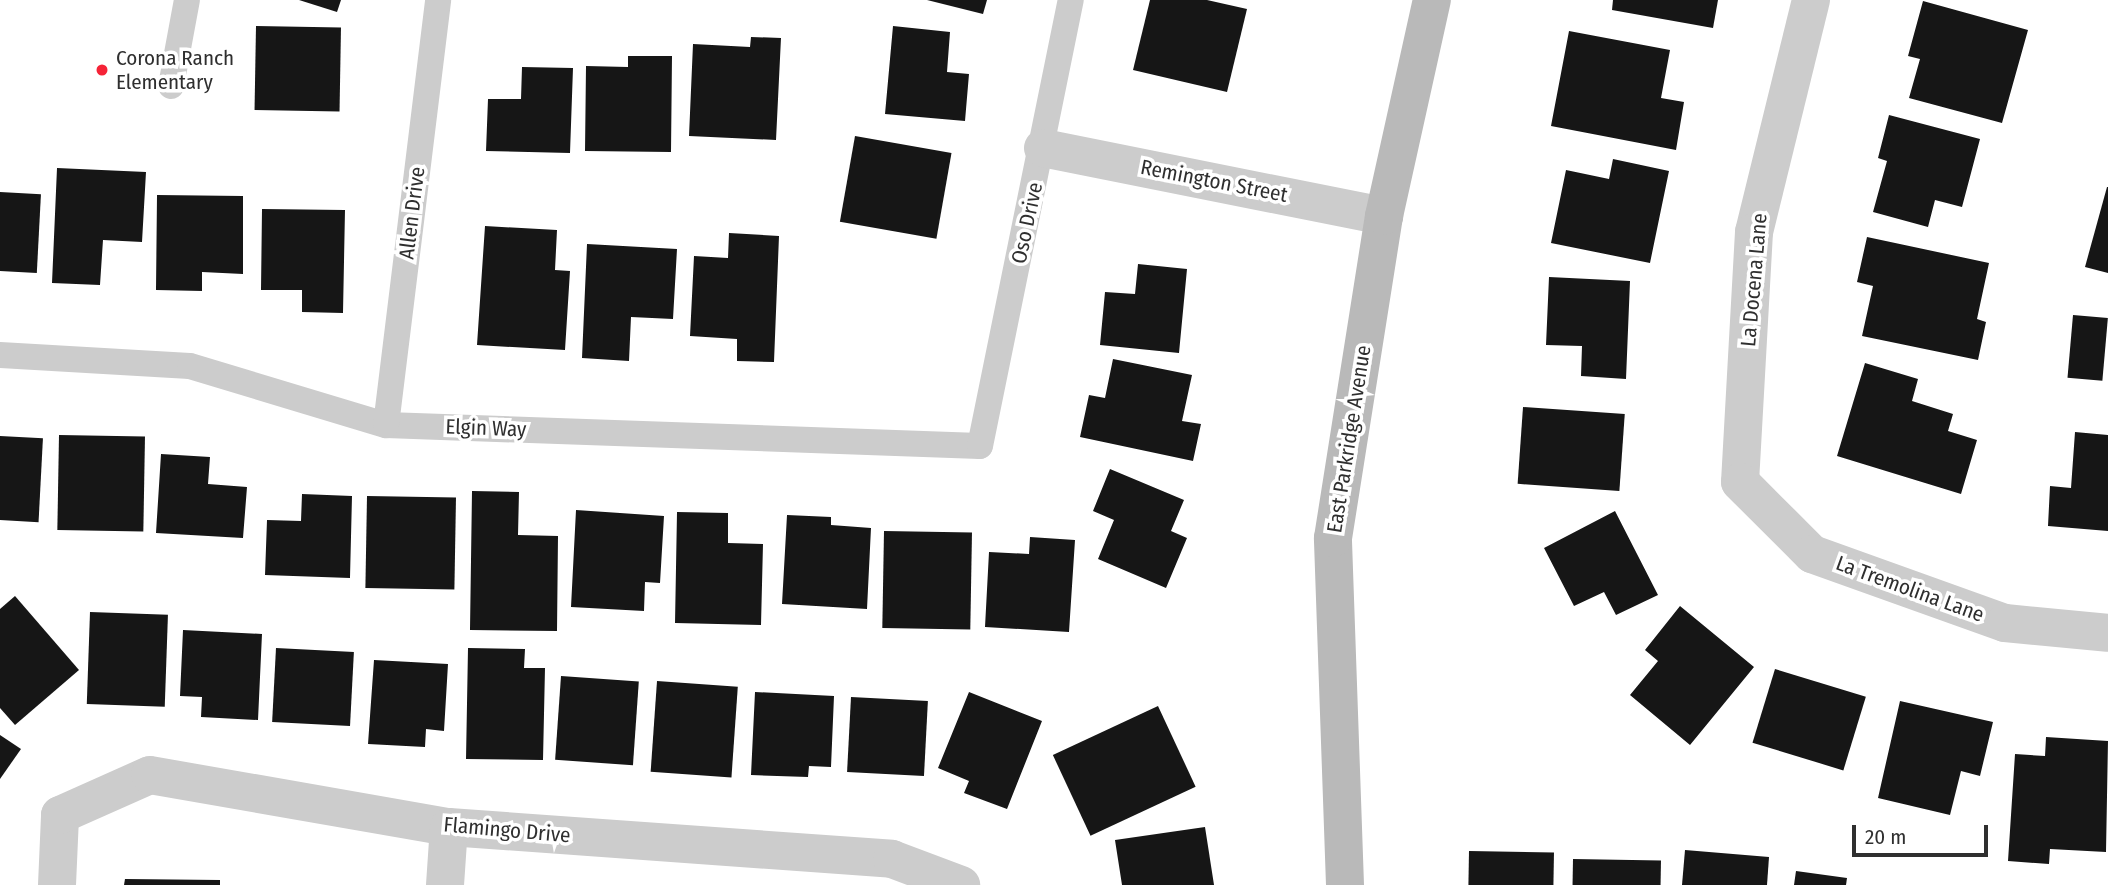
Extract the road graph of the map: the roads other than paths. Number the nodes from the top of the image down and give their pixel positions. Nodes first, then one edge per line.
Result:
1 (187, 0) edge
2 (438, 0) edge
3 (1071, 0) edge
4 (1432, 0) edge
5 (1811, 0) edge
6 (171, 86) dead end
7 (1043, 148) junction
8 (1384, 216) junction
9 (0, 355) edge
10 (386, 425) junction
11 (980, 446) joint
12 (1740, 482) joint
13 (2108, 633) edge
14 (449, 827) junction
15 (57, 885) edge
16 (445, 885) edge
17 (961, 885) edge
18 (1345, 885) edge

1 - 6 lane
2 - 10 lane, Allen Drive
3 - 7 lane, Oso Drive
4 - 8 main road, East Parkridge Avenue
5 - 12 street, La Docena Lane
7 - 8 street, Remington Street
7 - 11 lane, Oso Drive
8 - 18 main road, East Parkridge Avenue
9 - 10 lane, Elgin Way
10 - 11 lane, Elgin Way
12 - 13 street, La Tremolina Lane
14 - 15 street, Flamingo Drive
14 - 16 street
14 - 17 street, Flamingo Drive

